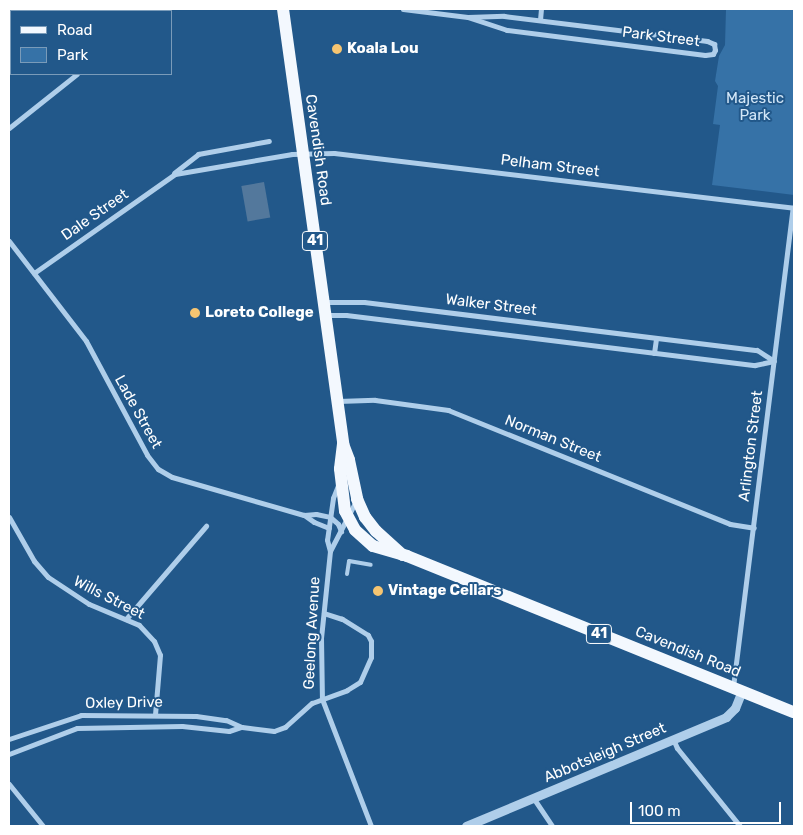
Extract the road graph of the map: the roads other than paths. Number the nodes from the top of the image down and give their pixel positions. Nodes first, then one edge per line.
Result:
1 (283, 9) edge
2 (404, 9) edge
3 (541, 9) edge
4 (468, 17) junction
5 (540, 20) junction
6 (77, 75) edge
7 (9, 128) edge
8 (269, 141) dead end
9 (303, 154) junction
10 (170, 177) junction
11 (794, 208) edge
12 (9, 241) edge
13 (34, 273) junction
14 (324, 308) junction
15 (656, 338) junction
16 (654, 353) junction
17 (774, 361) junction
18 (337, 401) junction
19 (343, 444) junction
20 (340, 480) junction
21 (357, 498) junction
22 (304, 515) junction
23 (9, 517) edge
24 (330, 517) junction
25 (348, 518) junction
26 (206, 526) dead end
27 (329, 528) junction
28 (754, 528) junction
29 (341, 531) junction
30 (330, 551) junction
31 (403, 555) junction
32 (371, 565) dead end
33 (347, 574) dead end
34 (324, 613) junction
35 (126, 619) junction
36 (738, 690) junction
37 (322, 699) junction
38 (794, 712) edge
39 (156, 714) junction
40 (242, 727) junction
41 (9, 739) edge
42 (673, 739) junction
43 (9, 754) edge
44 (9, 784) edge
45 (534, 799) junction
46 (43, 826) edge
47 (371, 826) edge
48 (466, 826) edge
49 (552, 826) edge
50 (740, 826) edge

1 - 9 main road, Cavendish Road / 41
2 - 4 street, Park Street
3 - 5 street
4 - 5 street, Park Street
4 - 5 street, Park Street
6 - 7 street
8 - 10 street, Dale Street
9 - 10 street, Dale Street
9 - 11 street, Pelham Street
9 - 14 main road, Cavendish Road / 41
10 - 13 street, Dale Street
11 - 17 street, Arlington Street
12 - 13 street, Lade Street
13 - 22 street, Lade Street
14 - 15 street, Walker Street
14 - 16 street, Walker Street
14 - 18 main road, Cavendish Road / 41
15 - 16 street
15 - 17 street, Walker Street
16 - 17 street, Walker Street
17 - 28 street, Arlington Street
18 - 19 main road, Cavendish Road / 41
18 - 28 street, Norman Street
19 - 20 main road, Cavendish Road / 41
19 - 21 main road, Cavendish Road / 41
20 - 24 street, Geelong Avenue
20 - 25 main road, Cavendish Road / 41
21 - 25 street, Geelong Avenue
21 - 31 main road, Cavendish Road / 41
22 - 24 street, Lade Street
22 - 27 street, Lade Street
23 - 35 street, Wills Street
24 - 27 street, Geelong Avenue
24 - 29 street
25 - 29 street, Geelong Avenue
25 - 31 main road, Cavendish Road / 41
26 - 35 street
27 - 30 street, Geelong Avenue
28 - 36 street, Arlington Street
29 - 30 street, Geelong Avenue
30 - 34 street, Geelong Avenue
31 - 36 main road, Cavendish Road / 41
32 - 33 lane
34 - 37 street, Geelong Avenue
34 - 37 street, Oxley Drive
35 - 39 street, Wills Street
36 - 38 main road, Cavendish Road / 41
36 - 42 street, Abbotsleigh Street
37 - 40 street, Oxley Drive
37 - 47 street, Geelong Avenue
39 - 40 street, Oxley Drive
39 - 41 street, Oxley Drive
40 - 43 street, Oxley Drive
42 - 45 street, Abbotsleigh Street
42 - 50 street
44 - 46 street
45 - 48 street, Abbotsleigh Street
45 - 49 street

